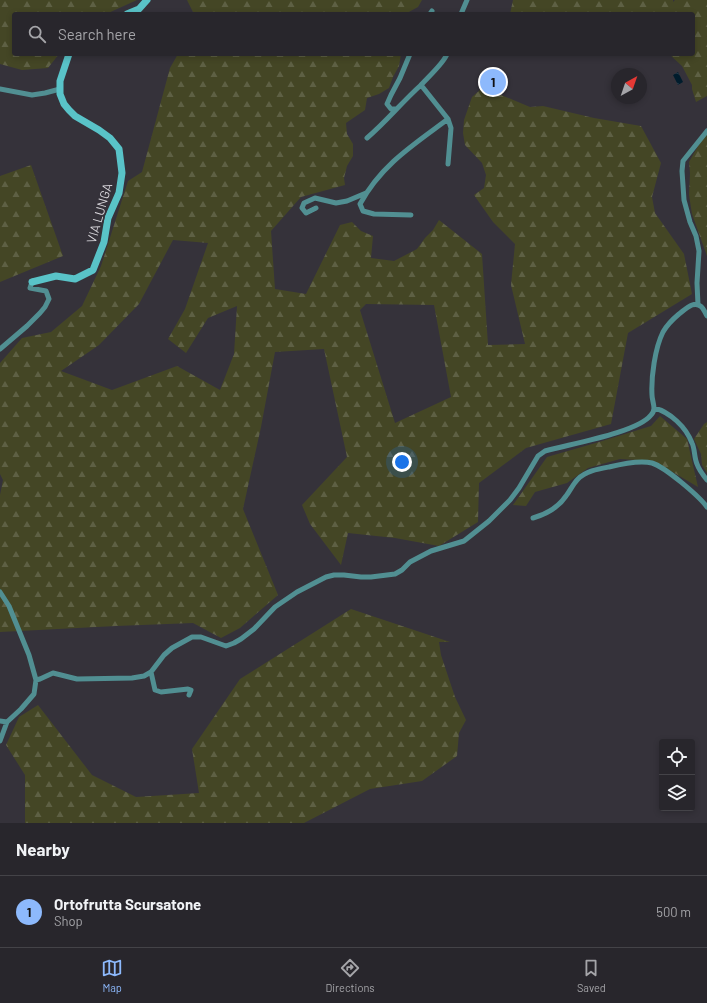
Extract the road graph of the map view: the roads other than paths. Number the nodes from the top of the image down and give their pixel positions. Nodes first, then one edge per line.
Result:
1 (147, 0) edge
2 (467, 0) edge
3 (132, 12) edge
4 (462, 12) edge
5 (68, 56) edge
6 (409, 56) edge
7 (447, 56) edge
8 (421, 85) junction
9 (0, 89) edge
10 (60, 89) junction
11 (396, 109) junction
12 (448, 119) junction
13 (707, 131) edge
14 (367, 138) dead end
15 (448, 164) dead end
16 (366, 193) junction
17 (316, 208) dead end
18 (411, 215) dead end
19 (33, 281) joint
20 (698, 305) junction
21 (707, 316) edge
22 (0, 349) edge
23 (654, 408) junction
24 (707, 480) edge
25 (707, 507) edge
26 (533, 518) dead end
27 (0, 592) edge
28 (151, 672) junction
29 (36, 680) junction
30 (189, 695) dead end
31 (0, 720) edge
32 (7, 722) junction
33 (0, 741) edge

1 - 3 street
2 - 4 street
5 - 10 street
6 - 11 street
7 - 8 street
8 - 11 street
8 - 12 street
9 - 10 street
10 - 19 street, VIA LUNGA
11 - 14 street
12 - 15 street
12 - 16 street
13 - 20 street
16 - 17 street
16 - 18 street
19 - 22 street
20 - 21 street
20 - 23 street
23 - 24 street
23 - 28 street
25 - 26 street
27 - 29 street
28 - 29 street
28 - 30 street
29 - 32 street
31 - 32 street
32 - 33 street

